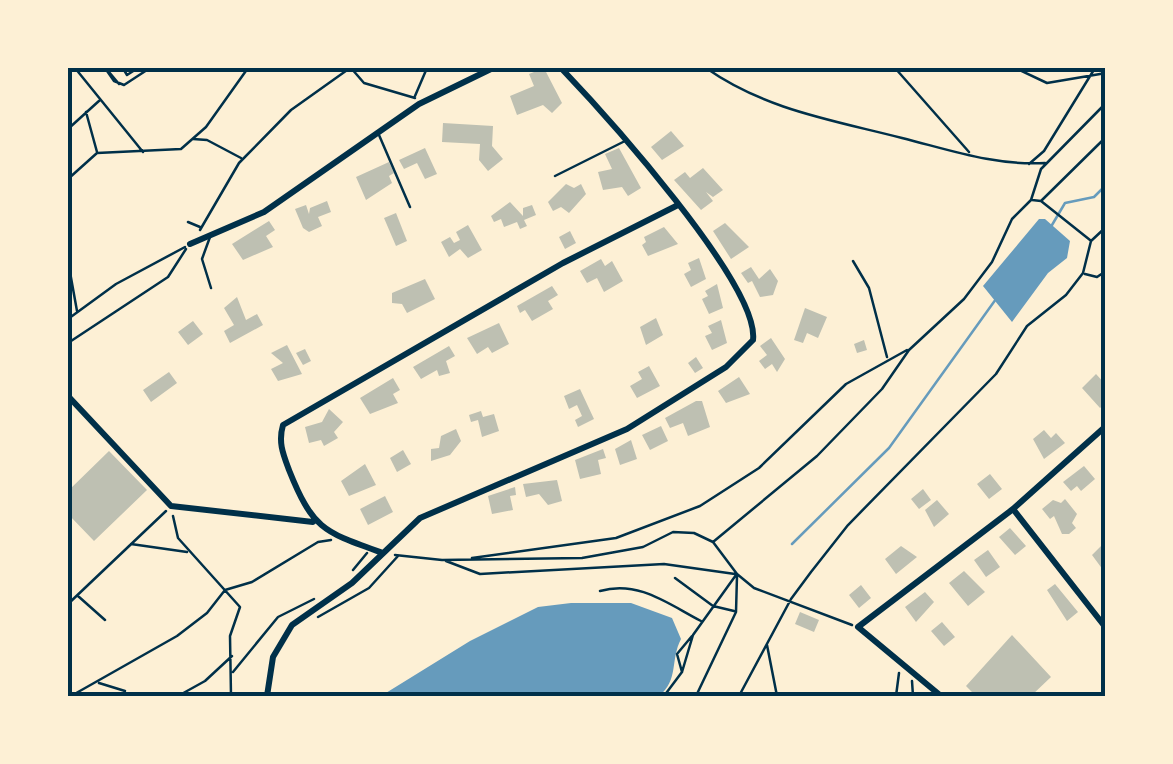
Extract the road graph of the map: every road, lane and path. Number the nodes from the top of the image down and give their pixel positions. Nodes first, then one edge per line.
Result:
1 (74, 68) edge
2 (138, 68) edge
3 (150, 68) edge
4 (248, 68) edge
5 (351, 68) edge
6 (427, 68) edge
7 (492, 68) edge
8 (561, 68) edge
9 (706, 68) edge
10 (895, 68) edge
11 (1015, 68) edge
12 (1095, 68) edge
13 (107, 70) edge
14 (124, 70) dead end
15 (1106, 74) edge
16 (1086, 79) junction
17 (102, 98) junction
18 (417, 100) junction
19 (1106, 103) edge
20 (86, 112) junction
21 (68, 128) edge
22 (378, 134) junction
23 (1106, 137) edge
24 (192, 139) junction
25 (627, 140) junction
26 (97, 153) junction
27 (144, 153) junction
28 (971, 154) junction
29 (242, 160) junction
30 (1046, 162) junction
31 (1030, 164) junction
32 (555, 176) dead end
33 (69, 177) edge
34 (1031, 200) junction
35 (1041, 202) junction
36 (678, 205) junction
37 (410, 207) dead end
38 (188, 222) dead end
39 (1106, 227) edge
40 (201, 228) junction
41 (210, 236) junction
42 (1091, 240) junction
43 (190, 244) junction
44 (853, 261) dead end
45 (1106, 271) edge
46 (68, 274) edge
47 (1084, 274) junction
48 (72, 281) junction
49 (211, 288) dead end
50 (77, 312) junction
51 (68, 319) edge
52 (68, 343) edge
53 (909, 350) junction
54 (887, 358) junction
55 (68, 396) edge
56 (1106, 426) edge
57 (171, 506) junction
58 (1012, 509) junction
59 (314, 522) junction
60 (340, 538) junction
61 (712, 542) junction
62 (130, 544) junction
63 (188, 552) junction
64 (384, 553) junction
65 (400, 555) junction
66 (442, 560) junction
67 (462, 560) junction
68 (737, 574) junction
69 (675, 578) dead end
70 (225, 590) junction
71 (600, 591) dead end
72 (76, 595) junction
73 (790, 599) junction
74 (68, 604) edge
75 (714, 606) junction
76 (736, 612) junction
77 (105, 620) dead end
78 (702, 622) junction
79 (292, 625) junction
80 (858, 627) junction
81 (1106, 628) edge
82 (693, 635) junction
83 (767, 644) junction
84 (233, 655) junction
85 (897, 658) junction
86 (682, 672) junction
87 (98, 683) junction
88 (740, 694) edge
89 (71, 696) edge
90 (120, 696) edge
91 (178, 696) edge
92 (231, 696) edge
93 (268, 696) edge
94 (664, 696) edge
95 (696, 696) edge
96 (749, 696) edge
97 (777, 696) edge
98 (896, 696) edge
99 (941, 696) edge

1 - 17 path
2 - 14 path
3 - 13 path
4 - 24 path
5 - 18 path
5 - 29 path
6 - 18 path
7 - 18 street
8 - 25 street
9 - 28 path
10 - 28 path
11 - 16 path
12 - 16 path
15 - 16 path
16 - 31 path
17 - 20 path
17 - 27 path
18 - 22 street
19 - 30 path
20 - 21 path
20 - 26 path
22 - 37 lane
22 - 41 street
23 - 35 path
24 - 27 path
24 - 29 path
25 - 32 lane
25 - 36 street
26 - 27 path
26 - 33 path
28 - 31 path
29 - 40 path
30 - 31 path
30 - 34 path
33 - 48 path
34 - 35 path
34 - 53 path
35 - 42 path
36 - 59 street
36 - 64 street
38 - 40 path
39 - 42 path
40 - 43 path
41 - 43 street
41 - 49 lane
42 - 47 path
43 - 50 path
43 - 52 path
44 - 54 path
45 - 47 path
46 - 48 path
47 - 73 path
48 - 50 path
50 - 51 path
53 - 54 path
53 - 61 path
54 - 67 path
55 - 57 street
56 - 58 street
57 - 59 street
57 - 62 path
57 - 63 path
58 - 80 street
58 - 81 street
59 - 60 street
60 - 64 street
60 - 70 path
61 - 67 path
61 - 68 path
62 - 63 path
62 - 72 path
63 - 70 path
64 - 65 path
64 - 79 street
65 - 66 path
65 - 79 path
66 - 67 path
66 - 68 path
68 - 73 path
68 - 75 path
68 - 76 path
69 - 75 path
70 - 84 path
70 - 87 path
71 - 78 path
72 - 74 path
72 - 77 path
73 - 80 path
73 - 83 path
75 - 76 path
75 - 78 path
76 - 95 path
78 - 82 path
79 - 93 street
80 - 85 street
82 - 86 path
82 - 86 path
83 - 88 path
83 - 97 path
84 - 91 path
84 - 92 path
85 - 98 path
85 - 99 street
86 - 94 path
87 - 89 path
87 - 90 path
88 - 96 path

